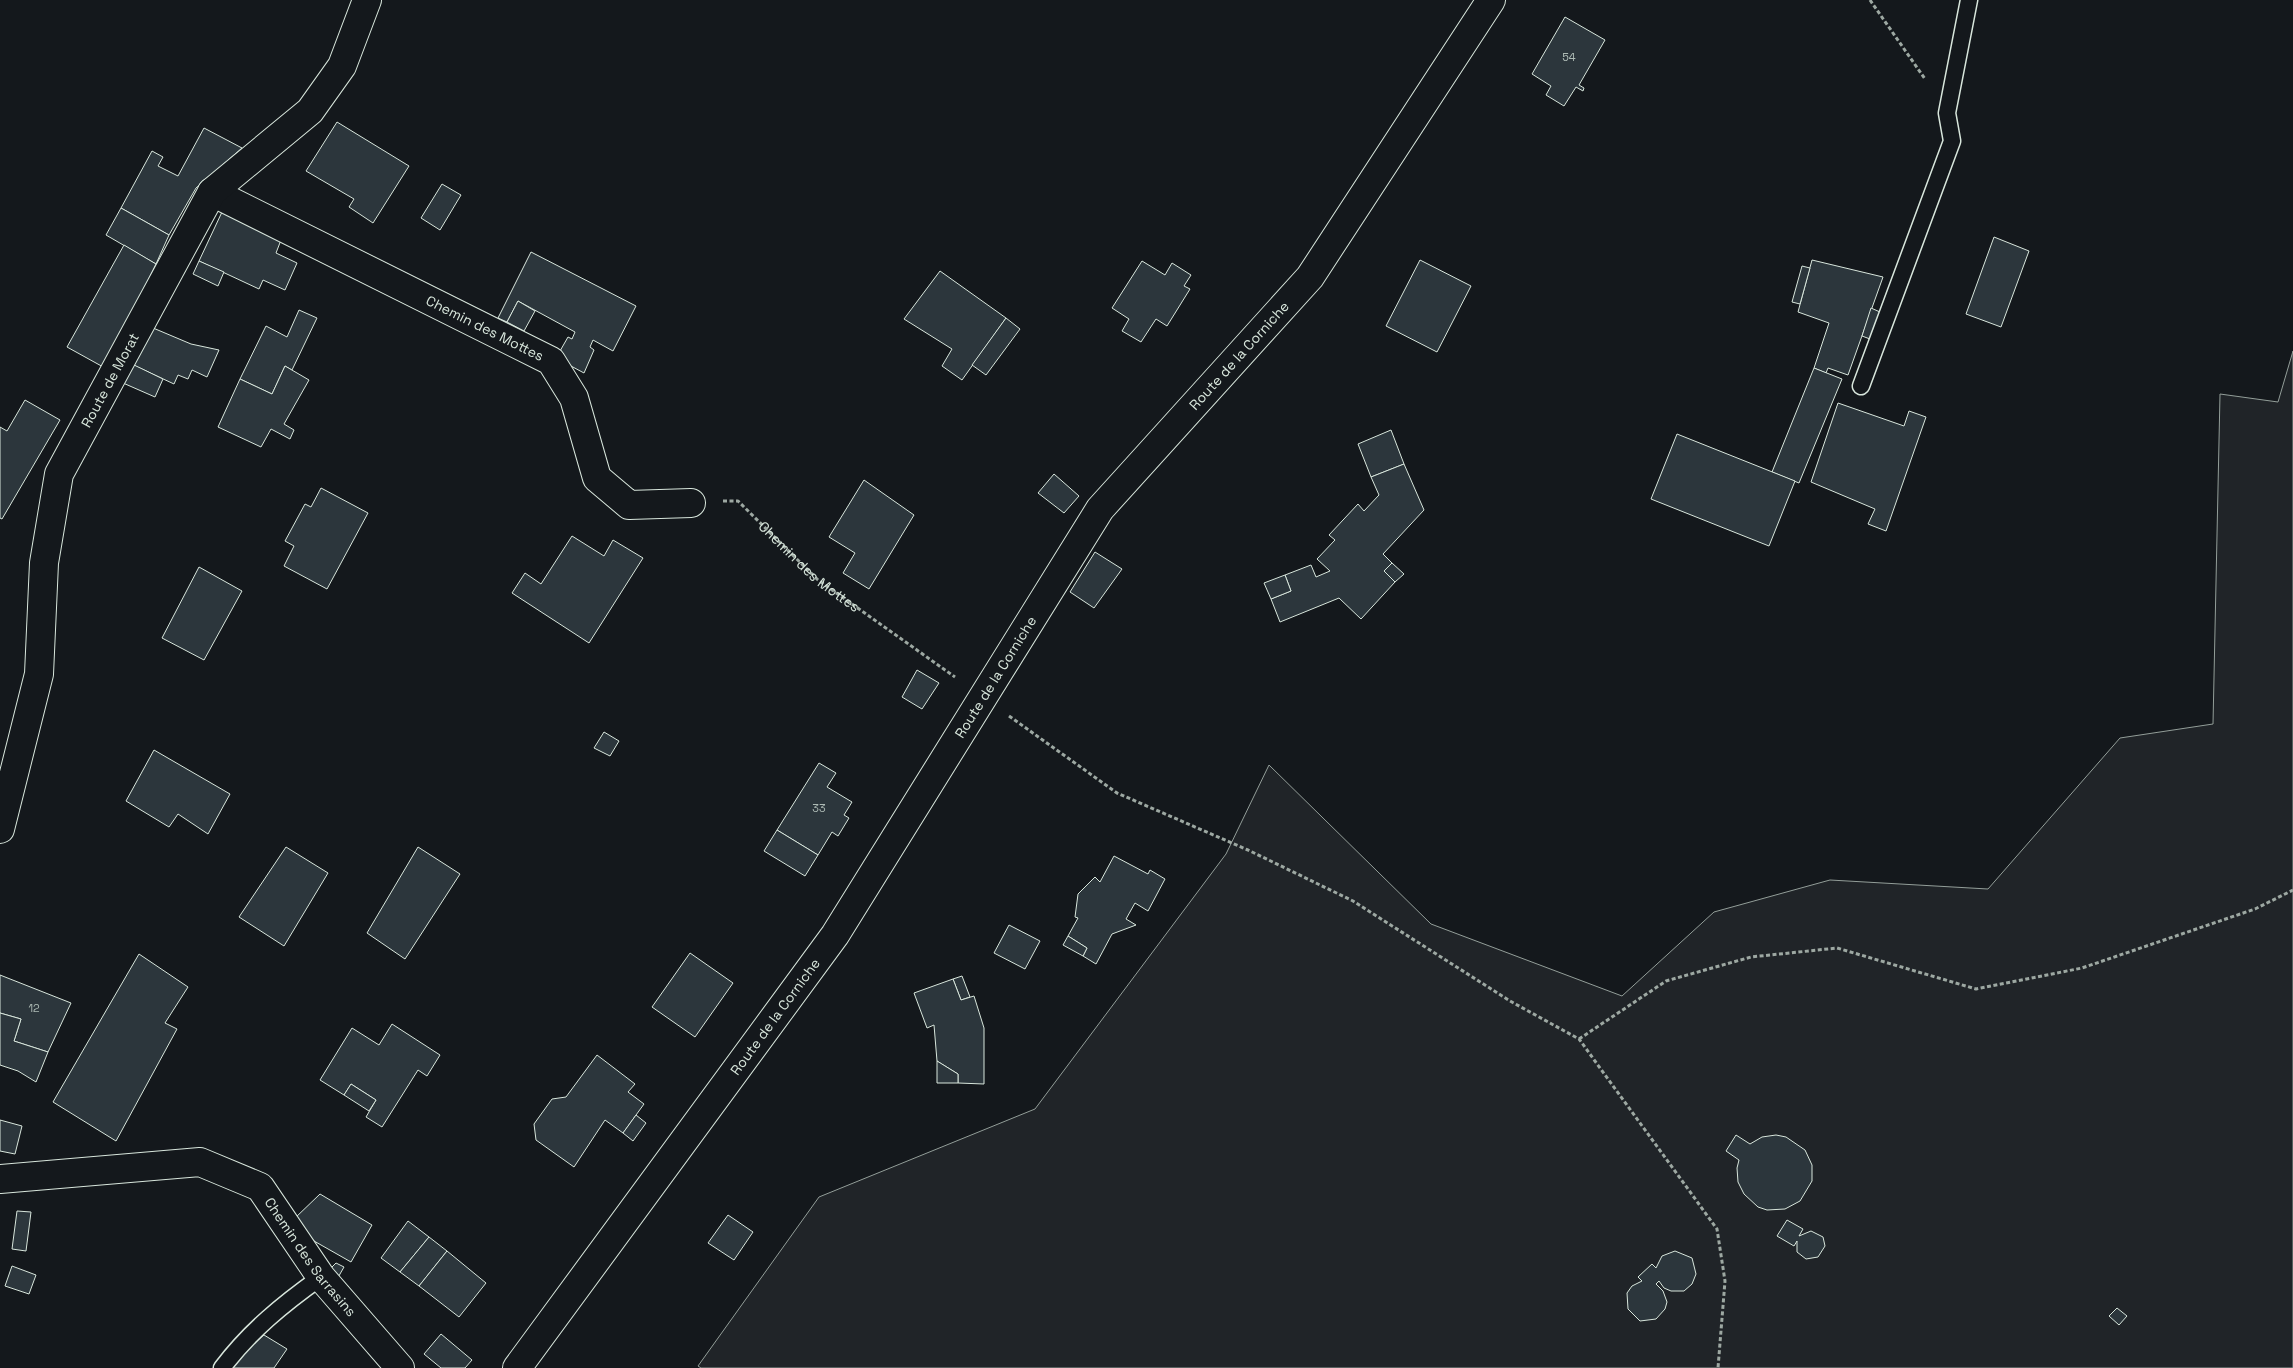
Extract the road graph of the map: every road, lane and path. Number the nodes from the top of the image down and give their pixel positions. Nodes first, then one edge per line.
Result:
1 (366, 0) edge
2 (1491, 0) edge
3 (1870, 0) edge
4 (1968, 0) edge
5 (1947, 113) junction
6 (212, 192) junction
7 (1861, 386) dead end
8 (691, 503) joint
9 (957, 679) dead end
10 (983, 698) junction
11 (0, 829) edge
12 (2293, 890) edge
13 (1579, 1039) junction
14 (0, 1179) edge
15 (321, 1277) junction
16 (222, 1368) edge
17 (400, 1368) edge
18 (517, 1368) edge
19 (1718, 1368) edge

1 - 6 street, Route de Morat
2 - 10 street, Route de la Corniche
3 - 5 path
4 - 5 lane
5 - 7 lane
6 - 8 street, Chemin des Mottes
6 - 11 street, Route de Morat
8 - 9 path, Chemin des Mottes
10 - 13 path
10 - 18 street, Route de la Corniche
12 - 13 path
13 - 19 path
14 - 15 street, Chemin des Sarrasins
15 - 16 lane
15 - 17 street, Chemin des Sarrasins

